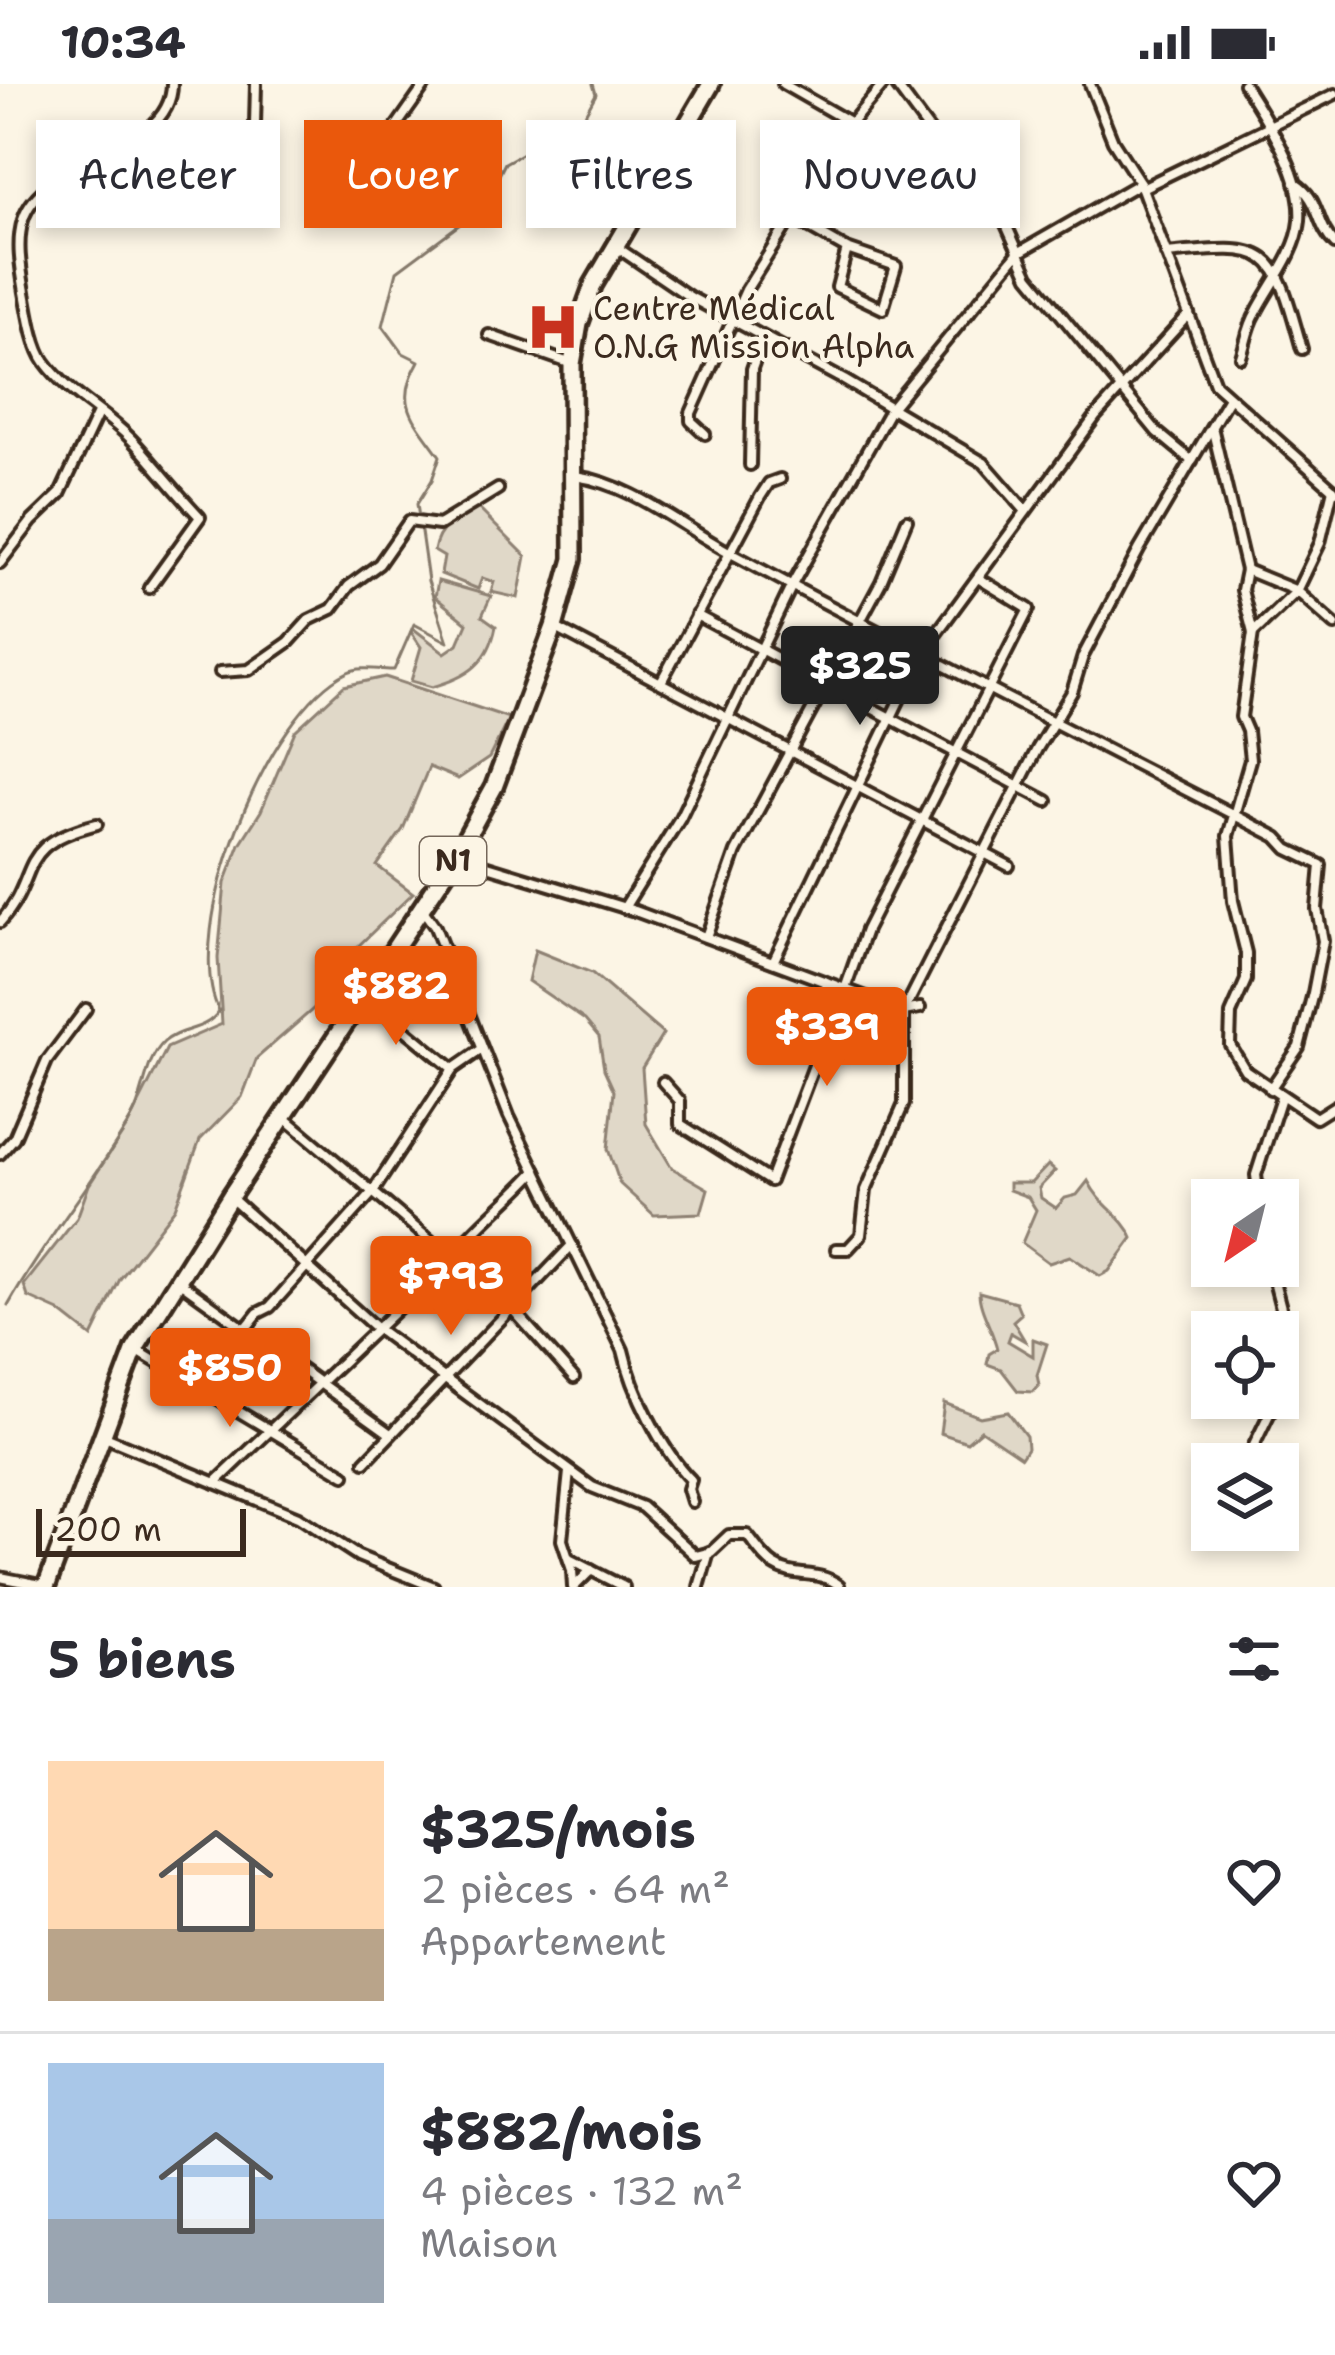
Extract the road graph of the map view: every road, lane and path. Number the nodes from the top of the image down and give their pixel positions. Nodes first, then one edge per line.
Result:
1 (172, 84) edge
2 (256, 84) edge
3 (426, 84) edge
4 (711, 84) edge
5 (783, 84) edge
6 (884, 84) edge
7 (895, 84) edge
8 (1090, 84) edge
9 (1244, 84) edge
10 (1335, 94) edge
11 (255, 120) edge
12 (401, 120) edge
13 (846, 120) edge
14 (854, 120) edge
15 (1269, 125) junction
16 (1294, 182) junction
17 (1141, 186) junction
18 (786, 228) edge
19 (810, 228) edge
20 (1335, 244) edge
21 (614, 246) junction
22 (847, 249) junction
23 (1018, 253) junction
24 (1166, 254) junction
25 (1279, 275) junction
26 (1189, 314) junction
27 (730, 320) junction
28 (489, 335) dead end
29 (763, 338) junction
30 (1302, 349) dead end
31 (1241, 357) dead end
32 (572, 364) junction
33 (1120, 386) junction
34 (1228, 399) junction
35 (891, 408) junction
36 (98, 413) junction
37 (1213, 430) junction
38 (705, 434) dead end
39 (1192, 461) junction
40 (750, 464) dead end
41 (575, 476) junction
42 (780, 479) dead end
43 (498, 489) dead end
44 (1334, 490) edge
45 (1025, 510) junction
46 (907, 520) dead end
47 (730, 553) junction
48 (0, 563) edge
49 (1246, 570) junction
50 (978, 578) junction
51 (793, 583) junction
52 (149, 587) dead end
53 (1297, 591) junction
54 (696, 615) junction
55 (860, 620) junction
56 (1335, 625) edge
57 (554, 627) junction
58 (1253, 632) junction
59 (760, 650) junction
60 (922, 653) junction
61 (220, 672) dead end
62 (661, 682) junction
63 (825, 686) junction
64 (988, 690) junction
65 (726, 718) junction
66 (890, 719) junction
67 (1053, 723) junction
68 (787, 751) junction
69 (956, 752) junction
70 (1020, 784) junction
71 (858, 786) junction
72 (1047, 801) dead end
73 (1231, 813) junction
74 (921, 819) junction
75 (97, 824) dead end
76 (986, 854) junction
77 (457, 856) junction
78 (1009, 866) dead end
79 (422, 908) junction
80 (624, 908) junction
81 (0, 922) edge
82 (706, 937) junction
83 (773, 962) junction
84 (826, 982) junction
85 (845, 989) junction
86 (363, 995) junction
87 (920, 1008) dead end
88 (86, 1009) dead end
89 (904, 1011) junction
90 (482, 1049) junction
91 (453, 1069) junction
92 (663, 1082) dead end
93 (1270, 1089) junction
94 (1281, 1097) junction
95 (1335, 1106) edge
96 (283, 1116) junction
97 (0, 1154) edge
98 (536, 1171) junction
99 (1256, 1179) edge
100 (372, 1192) junction
101 (230, 1197) junction
102 (572, 1245) junction
103 (836, 1250) dead end
104 (451, 1258) junction
105 (307, 1266) junction
106 (178, 1280) junction
107 (512, 1310) junction
108 (376, 1328) junction
109 (248, 1329) junction
110 (135, 1349) junction
111 (444, 1378) junction
112 (574, 1378) dead end
113 (324, 1382) junction
114 (200, 1386) junction
115 (272, 1430) junction
116 (389, 1432) junction
117 (100, 1435) junction
118 (365, 1462) dead end
119 (569, 1470) junction
120 (345, 1474) dead end
121 (215, 1483) junction
122 (692, 1502) dead end
123 (710, 1552) junction
124 (696, 1556) junction
125 (568, 1558) junction
126 (591, 1570) junction
127 (707, 1571) junction
128 (0, 1577) edge
129 (839, 1585) edge
130 (47, 1587) edge
131 (434, 1587) edge
132 (573, 1587) edge
133 (624, 1587) edge
134 (699, 1587) edge

1 - 36 street
2 - 11 street
3 - 12 street
4 - 21 highway, N1
5 - 13 street
6 - 14 street
7 - 23 street
8 - 17 street
9 - 15 street
10 - 15 street
15 - 16 street
15 - 17 street
16 - 20 street
16 - 25 street
17 - 23 street
17 - 24 street
18 - 27 street
19 - 22 street
21 - 27 street
21 - 32 highway, N1
22 - 22 street
23 - 33 street
23 - 35 street
24 - 25 street
24 - 26 street
25 - 30 street
25 - 31 street
26 - 33 street
26 - 34 street
27 - 29 street
27 - 38 street
28 - 32 street
29 - 35 street
29 - 40 street
32 - 41 highway, N1
33 - 39 street
33 - 45 street
34 - 37 street
34 - 44 street
35 - 45 street
35 - 51 street
36 - 48 street
36 - 52 street
37 - 39 street
37 - 49 street
39 - 67 street
41 - 47 street
41 - 57 highway, N1
42 - 47 street
43 - 61 street
44 - 53 street
45 - 50 street
46 - 55 street
47 - 51 street
47 - 54 street
49 - 53 street
49 - 58 street
50 - 60 street
50 - 64 street
51 - 55 street
51 - 59 street
53 - 56 street
53 - 58 street
54 - 59 street
54 - 62 street
55 - 60 street
55 - 63 street
57 - 62 street
57 - 77 highway, N1
58 - 73 street
59 - 63 street
59 - 65 street
60 - 64 street
60 - 66 street
62 - 65 street
63 - 66 street
63 - 68 street
64 - 67 street
64 - 69 street
65 - 68 street
65 - 80 street
66 - 69 street
66 - 71 street
67 - 70 street
67 - 73 street
68 - 71 street
68 - 82 street
69 - 70 street
69 - 74 street
70 - 72 street
70 - 76 street
71 - 74 street
71 - 83 street
73 - 93 street
73 - 93 street
74 - 76 street
74 - 85 street
75 - 81 street
76 - 78 street
76 - 89 street
77 - 79 highway, N1
77 - 80 street
79 - 86 highway, N1
79 - 90 street
80 - 82 street
82 - 83 street
83 - 84 street
84 - 85 street
84 - 92 street
85 - 89 street
86 - 91 street
86 - 96 highway, N1
87 - 89 street
88 - 97 street
89 - 103 street
90 - 91 street
90 - 98 street
91 - 100 street
93 - 94 street
94 - 95 street
94 - 99 street
96 - 100 street
96 - 101 highway, N1
98 - 102 street
98 - 104 street
100 - 104 street
100 - 105 street
101 - 105 street
101 - 106 highway, N1
102 - 107 street
102 - 122 street
104 - 107 street
104 - 108 street
105 - 108 street
105 - 109 street
106 - 109 street
106 - 110 highway, N1
107 - 111 street
107 - 112 street
108 - 111 street
108 - 113 street
109 - 113 street
109 - 114 street
110 - 114 street
110 - 117 highway, N1
111 - 116 street
111 - 119 street
113 - 115 street
113 - 116 street
114 - 115 street
115 - 120 street
115 - 121 street
116 - 118 street
117 - 121 street
117 - 130 highway, N1
119 - 124 street
119 - 125 street
121 - 131 street
123 - 124 street
123 - 127 street
123 - 129 street
124 - 127 street
125 - 126 street
125 - 132 street
126 - 132 street
126 - 133 street
127 - 134 street
128 - 130 street

